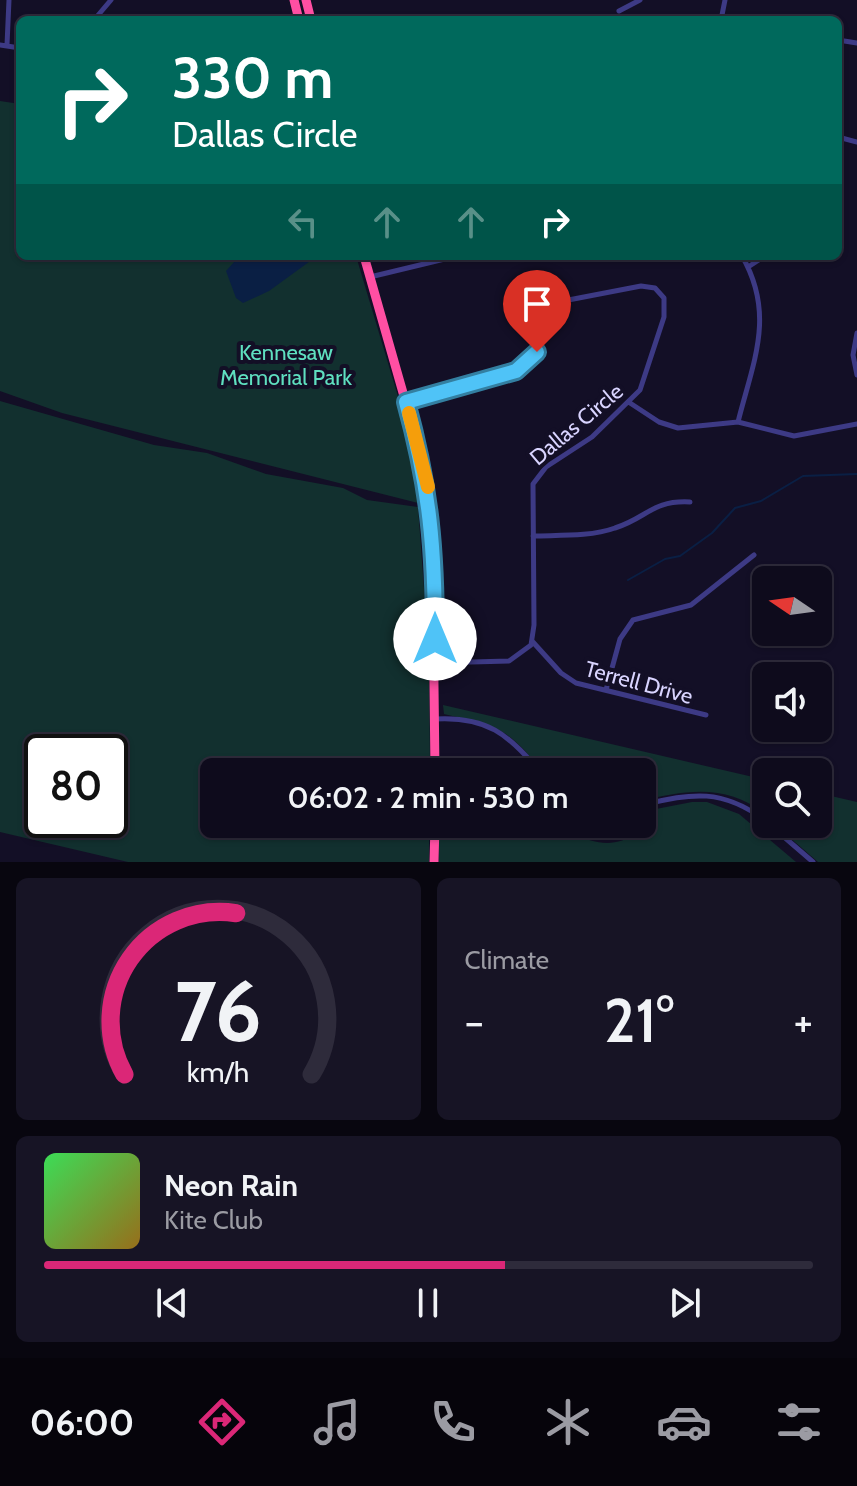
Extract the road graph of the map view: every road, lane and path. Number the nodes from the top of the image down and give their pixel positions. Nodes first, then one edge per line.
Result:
1 (9, 0) edge
2 (111, 0) edge
3 (640, 0) edge
4 (619, 11) dead end
5 (97, 16) edge
6 (4, 45) edge
7 (366, 260) edge
8 (371, 260) edge
9 (440, 260) edge
10 (744, 260) edge
11 (759, 260) edge
12 (748, 267) junction
13 (373, 276) junction
14 (857, 333) edge
15 (857, 375) edge
16 (406, 402) junction
17 (630, 403) junction
18 (738, 422) junction
19 (857, 424) edge
20 (690, 502) dead end
21 (533, 536) junction
22 (754, 555) dead end
23 (532, 641) junction
24 (434, 663) junction
25 (606, 690) junction
26 (706, 715) dead end
27 (435, 719) junction
28 (435, 758) edge
29 (528, 758) edge
30 (656, 802) edge
31 (752, 813) edge
32 (435, 838) edge
33 (785, 838) edge
34 (434, 862) edge
35 (813, 862) edge

1 - 6 street
2 - 5 street
3 - 4 street
7 - 13 highway
8 - 13 highway
9 - 13 street
10 - 12 street
11 - 12 street
12 - 18 street
13 - 16 highway
14 - 15 street
16 - 17 street, Dallas Circle
16 - 24 highway
17 - 18 street
17 - 21 street, Dallas Circle
18 - 19 street
20 - 21 street
21 - 23 street, Dallas Circle
22 - 25 street
23 - 24 street
23 - 25 street, Terrell Drive
24 - 27 highway
25 - 26 street, Terrell Drive
27 - 28 highway
27 - 29 street
30 - 31 street
32 - 34 highway
33 - 35 street

